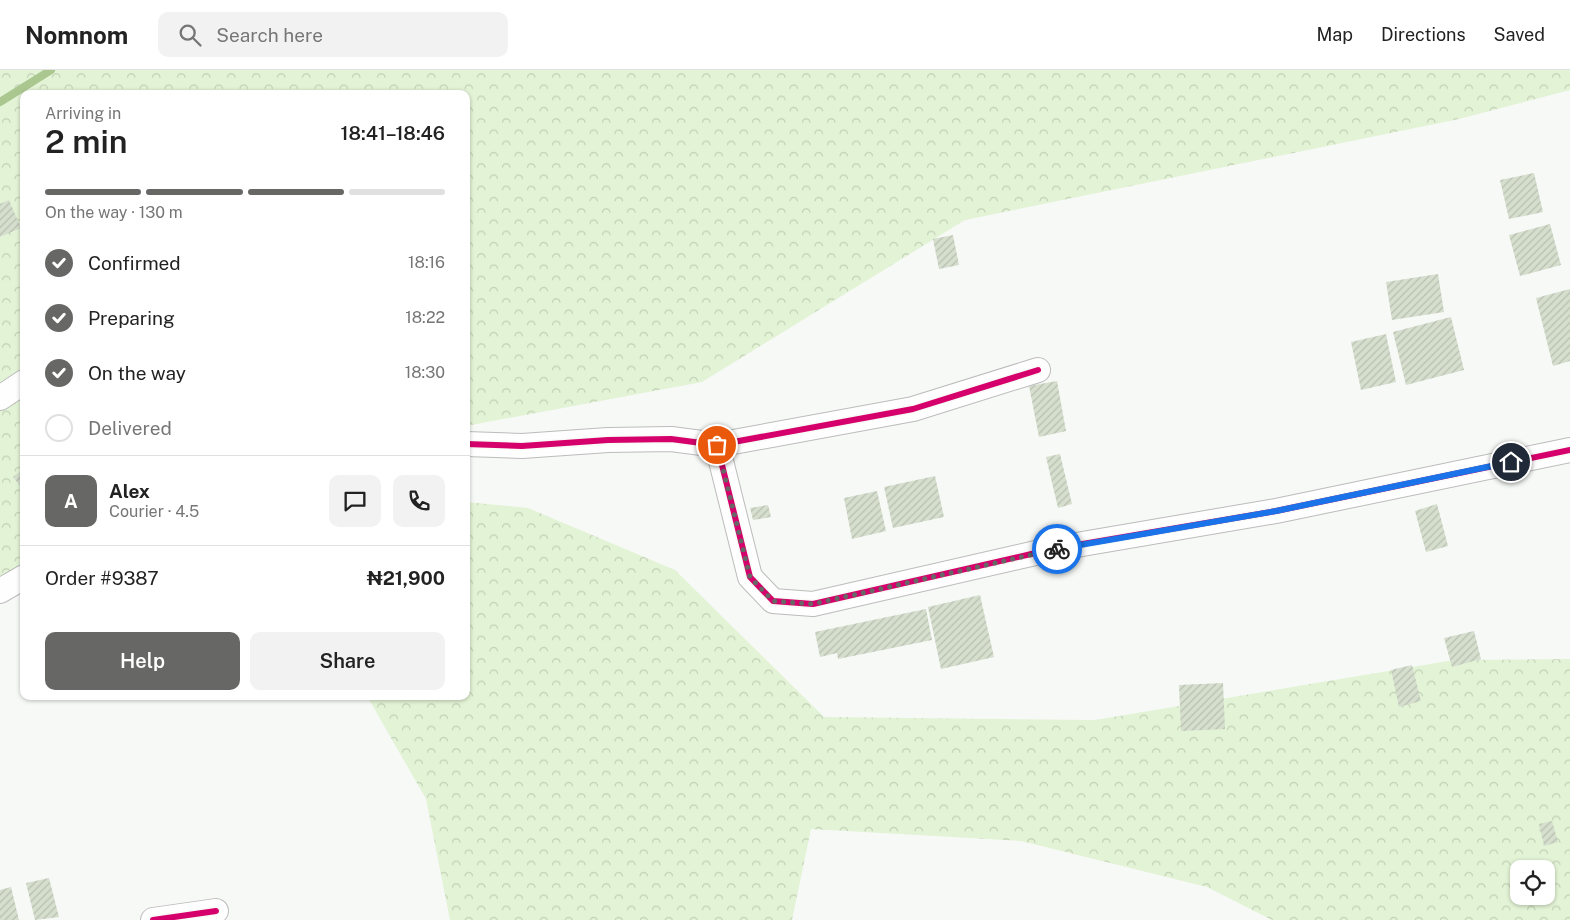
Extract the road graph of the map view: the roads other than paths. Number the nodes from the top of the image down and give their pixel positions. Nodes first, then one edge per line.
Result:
1 (1038, 370) dead end
2 (20, 385) edge
3 (0, 398) edge
4 (470, 444) edge
5 (717, 445) junction
6 (1570, 450) edge
7 (20, 580) edge
8 (0, 591) edge
9 (216, 911) dead end
10 (153, 920) edge

1 - 5 street
2 - 3 street
4 - 5 street
5 - 6 street
7 - 8 street
9 - 10 street

